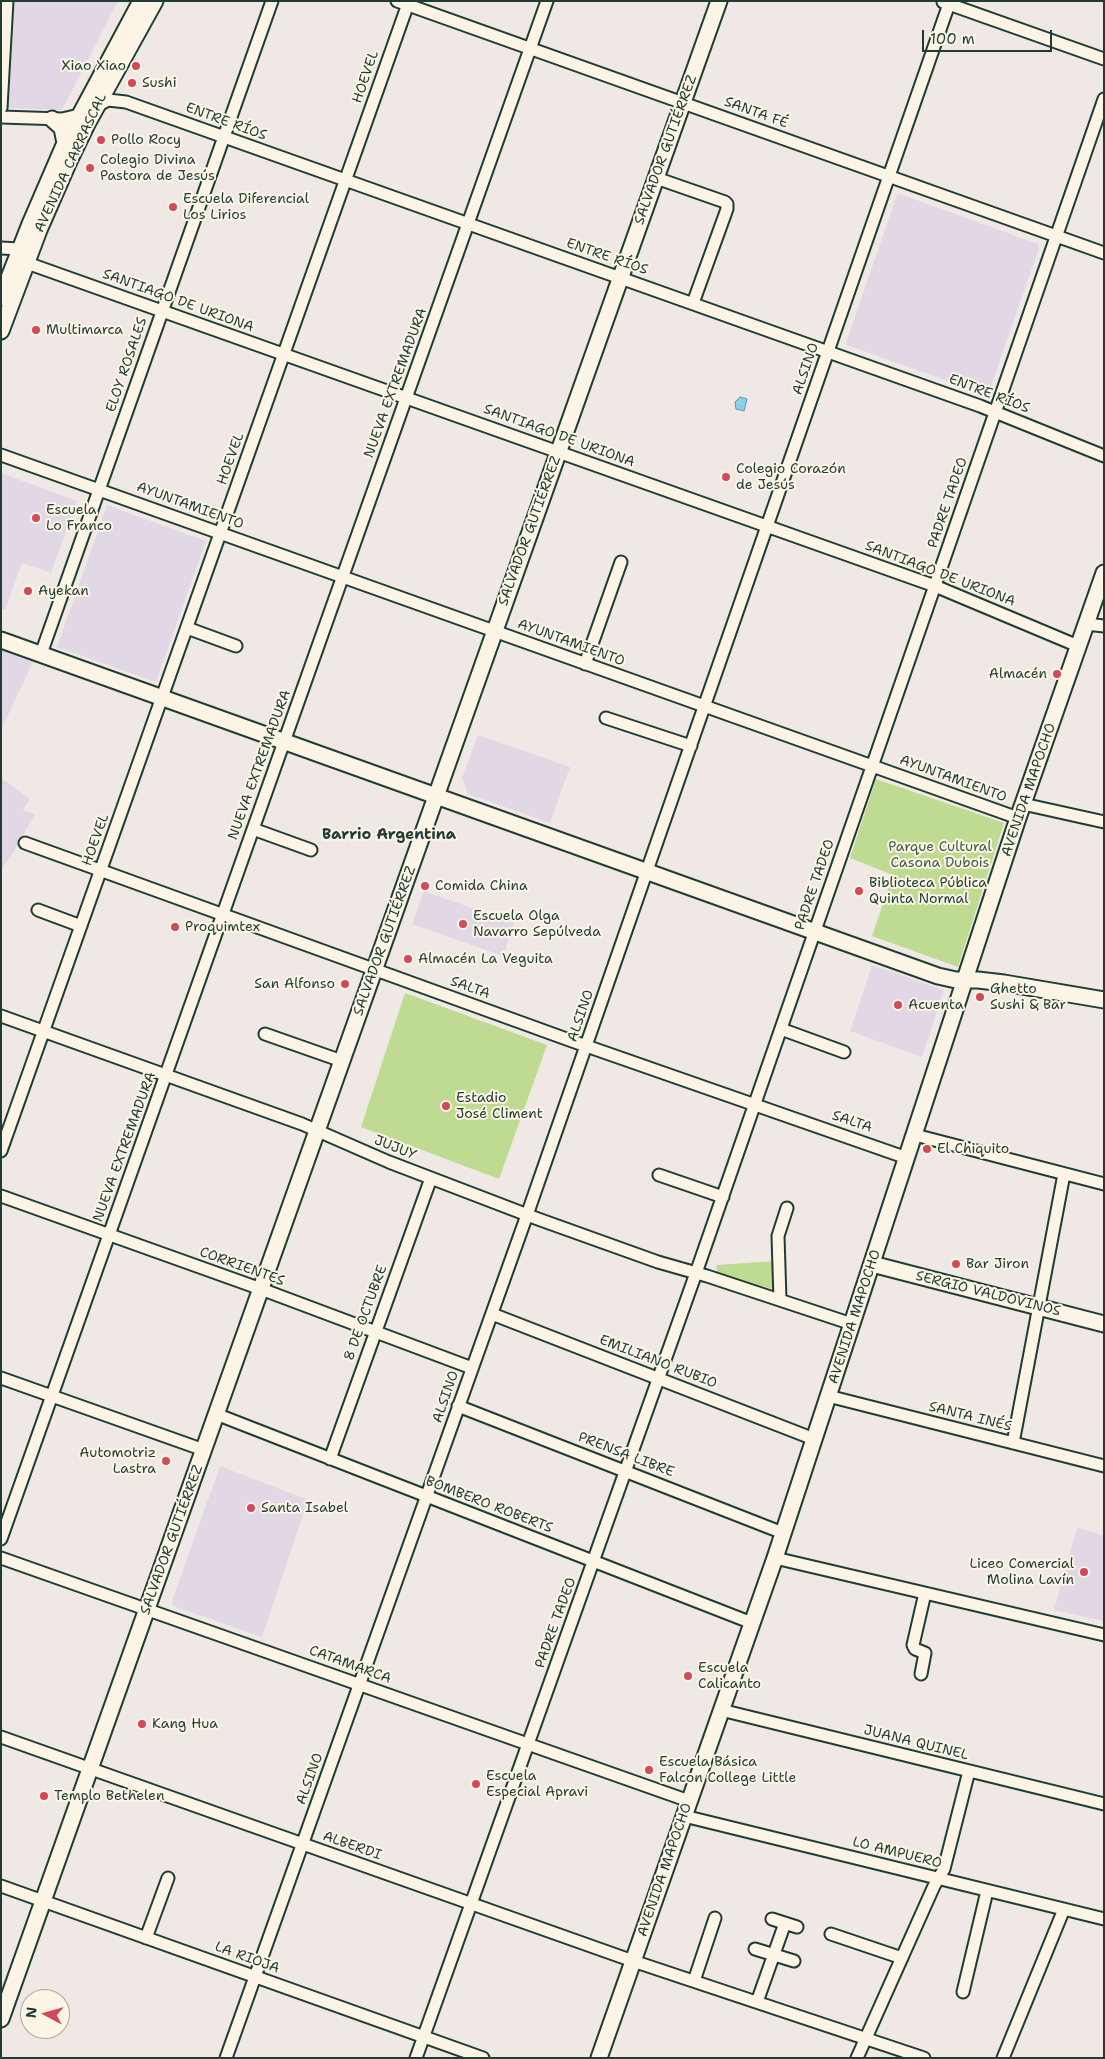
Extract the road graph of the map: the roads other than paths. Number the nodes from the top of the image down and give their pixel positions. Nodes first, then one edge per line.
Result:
1 (7, 1) edge
2 (140, 1) edge
3 (155, 1) edge
4 (272, 1) edge
5 (547, 1) edge
6 (719, 1) edge
7 (405, 2) edge
8 (947, 2) edge
9 (3, 45) edge
10 (530, 49) junction
11 (1104, 59) edge
12 (1104, 100) edge
13 (683, 103) junction
14 (98, 104) junction
15 (1, 108) edge
16 (79, 114) junction
17 (1, 117) edge
18 (52, 119) junction
19 (224, 137) junction
20 (65, 143) junction
21 (889, 176) junction
22 (656, 178) junction
23 (346, 181) junction
24 (468, 224) junction
25 (1056, 236) junction
26 (1, 248) edge
27 (20, 249) junction
28 (1104, 253) edge
29 (27, 263) junction
30 (620, 278) junction
31 (1, 298) edge
32 (693, 303) junction
33 (162, 311) junction
34 (1, 332) edge
35 (828, 351) junction
36 (284, 354) junction
37 (406, 398) junction
38 (996, 412) junction
39 (558, 452) junction
40 (1, 455) edge
41 (1104, 456) edge
42 (99, 489) junction
43 (768, 526) junction
44 (221, 532) junction
45 (621, 562) dead end
46 (1104, 573) edge
47 (343, 577) junction
48 (935, 586) junction
49 (1086, 624) junction
50 (1104, 626) edge
51 (187, 628) junction
52 (494, 632) junction
53 (1, 640) edge
54 (236, 646) dead end
55 (1078, 646) junction
56 (41, 654) junction
57 (585, 664) junction
58 (162, 698) junction
59 (705, 707) junction
60 (606, 718) dead end
61 (284, 742) junction
62 (691, 746) junction
63 (872, 766) junction
64 (436, 796) junction
65 (1021, 811) junction
66 (1104, 822) edge
67 (253, 829) junction
68 (25, 843) dead end
69 (311, 850) dead end
70 (101, 870) junction
71 (647, 872) junction
72 (38, 910) dead end
73 (223, 914) junction
74 (81, 926) junction
75 (815, 932) junction
76 (375, 969) junction
77 (966, 979) junction
78 (1104, 1000) edge
79 (1, 1016) edge
80 (781, 1029) junction
81 (44, 1031) junction
82 (265, 1034) dead end
83 (586, 1045) junction
84 (844, 1052) dead end
85 (342, 1061) junction
86 (166, 1074) junction
87 (755, 1104) junction
88 (317, 1131) junction
89 (915, 1135) junction
90 (1, 1150) edge
91 (907, 1158) junction
92 (1064, 1174) junction
93 (659, 1175) dead end
94 (431, 1178) junction
95 (1104, 1184) edge
96 (1, 1196) edge
97 (723, 1198) junction
98 (787, 1208) dead end
99 (527, 1215) junction
100 (109, 1235) junction
101 (872, 1264) junction
102 (696, 1273) junction
103 (261, 1289) junction
104 (780, 1300) junction
105 (1039, 1308) junction
106 (492, 1314) junction
107 (852, 1324) junction
108 (1104, 1324) edge
109 (375, 1332) junction
110 (472, 1368) junction
111 (1, 1378) edge
112 (659, 1378) junction
113 (52, 1396) junction
114 (828, 1396) junction
115 (458, 1406) junction
116 (216, 1414) junction
117 (814, 1438) junction
118 (1014, 1443) junction
119 (204, 1450) junction
120 (330, 1458) junction
121 (1104, 1466) edge
122 (626, 1471) junction
123 (427, 1496) junction
124 (783, 1533) junction
125 (1, 1539) edge
126 (1, 1558) edge
127 (775, 1558) junction
128 (593, 1561) junction
129 (925, 1593) junction
130 (147, 1609) junction
131 (752, 1623) junction
132 (1104, 1635) edge
133 (921, 1674) dead end
134 (360, 1685) junction
135 (721, 1710) junction
136 (1, 1737) edge
137 (528, 1744) junction
138 (90, 1769) junction
139 (969, 1771) junction
140 (1104, 1804) edge
141 (687, 1808) junction
142 (302, 1845) junction
143 (168, 1878) dead end
144 (938, 1878) junction
145 (1, 1886) edge
146 (987, 1890) junction
147 (43, 1901) junction
148 (471, 1904) junction
149 (1064, 1909) junction
150 (715, 1918) dead end
151 (772, 1919) dead end
152 (1104, 1919) edge
153 (831, 1934) dead end
154 (146, 1938) junction
155 (755, 1949) dead end
156 (774, 1955) junction
157 (902, 1958) junction
158 (633, 1961) junction
159 (794, 1961) dead end
160 (255, 1977) junction
161 (694, 1981) junction
162 (963, 1992) dead end
163 (757, 2002) junction
164 (1, 2019) edge
165 (424, 2037) junction
166 (866, 2039) junction
167 (226, 2058) edge
168 (416, 2058) edge
169 (483, 2058) edge
170 (599, 2058) edge
171 (858, 2058) edge
172 (924, 2058) edge
173 (1003, 2058) edge

1 - 9 street
2 - 16 main road, AVENIDA CARRASCAL
3 - 14 main road, AVENIDA CARRASCAL
4 - 19 street, ELOY ROSALES
5 - 10 street, NUEVA EXTREMADURA
6 - 13 main road, SALVADOR GUTIÉRREZ
7 - 10 street, SANTA FÉ
7 - 23 street, HOEVEL
8 - 11 street
8 - 21 street, ALSINO
9 - 15 street
10 - 13 street, SANTA FÉ
10 - 24 street, NUEVA EXTREMADURA
12 - 25 street, PADRE TADEO
13 - 21 street, SANTA FÉ
13 - 22 main road, SALVADOR GUTIÉRREZ
14 - 16 street
14 - 19 street, ENTRE RÍOS
14 - 29 main road, AVENIDA CARRASCAL
16 - 18 street
16 - 20 main road, AVENIDA CARRASCAL
17 - 18 street
18 - 20 main road
19 - 23 street, ENTRE RÍOS
19 - 33 street, ELOY ROSALES
20 - 27 main road, AVENIDA CARRASCAL
21 - 25 street, SANTA FÉ
21 - 35 street, ALSINO
22 - 30 main road, SALVADOR GUTIÉRREZ
22 - 32 street
23 - 24 street, ENTRE RÍOS
23 - 36 street, HOEVEL
24 - 30 street, ENTRE RÍOS
24 - 37 street, NUEVA EXTREMADURA
25 - 28 street, SANTA FÉ
25 - 38 street, PADRE TADEO
26 - 27 street
27 - 31 main road, AVENIDA CARRASCAL
29 - 33 street, SANTIAGO DE URIONA
29 - 34 main road, AVENIDA CARRASCAL
30 - 32 street, ENTRE RÍOS
30 - 39 main road, SALVADOR GUTIÉRREZ
32 - 35 street, ENTRE RÍOS
33 - 36 street, SANTIAGO DE URIONA
33 - 42 street, ELOY ROSALES
35 - 38 street, ENTRE RÍOS
35 - 43 street, ALSINO
36 - 37 street, SANTIAGO DE URIONA
36 - 44 street, HOEVEL
37 - 39 street, SANTIAGO DE URIONA
37 - 47 street, NUEVA EXTREMADURA
38 - 41 street, ENTRE RÍOS
38 - 48 street, PADRE TADEO
39 - 43 street, SANTIAGO DE URIONA
39 - 52 main road, SALVADOR GUTIÉRREZ
40 - 42 street, AYUNTAMIENTO
42 - 44 street, AYUNTAMIENTO
42 - 56 street, ELOY ROSALES
43 - 48 street, SANTIAGO DE URIONA
43 - 59 street, ALSINO
44 - 47 street, AYUNTAMIENTO
44 - 51 street, HOEVEL
45 - 57 street
46 - 49 main road, AVENIDA MAPOCHO
47 - 52 street, AYUNTAMIENTO
47 - 61 street, NUEVA EXTREMADURA
48 - 55 street, SANTIAGO DE URIONA
48 - 63 street, PADRE TADEO
49 - 50 street
49 - 55 main road, AVENIDA MAPOCHO
51 - 54 street
51 - 58 street, HOEVEL
52 - 57 street, AYUNTAMIENTO
52 - 64 main road, SALVADOR GUTIÉRREZ
53 - 56 main road
55 - 65 main road, AVENIDA MAPOCHO
56 - 58 main road
57 - 59 street, AYUNTAMIENTO
58 - 61 main road
58 - 70 street, HOEVEL
59 - 62 street, ALSINO
59 - 63 street, AYUNTAMIENTO
60 - 62 street
61 - 64 main road
61 - 67 street, NUEVA EXTREMADURA
62 - 71 street, ALSINO
63 - 65 street, AYUNTAMIENTO
63 - 75 street, PADRE TADEO
64 - 71 main road
64 - 76 main road, SALVADOR GUTIÉRREZ
65 - 66 street, AYUNTAMIENTO
65 - 77 main road, AVENIDA MAPOCHO
67 - 69 street
67 - 73 street, NUEVA EXTREMADURA
68 - 70 street, SALTA
70 - 73 street, SALTA
70 - 74 street, HOEVEL
71 - 75 main road
71 - 83 street, ALSINO
72 - 74 street
73 - 76 street, SALTA
73 - 86 street, NUEVA EXTREMADURA
74 - 81 street, HOEVEL
75 - 77 main road
75 - 80 street, PADRE TADEO
76 - 83 street, SALTA
76 - 85 main road, SALVADOR GUTIÉRREZ
77 - 78 main road
77 - 89 main road, AVENIDA MAPOCHO
79 - 81 street, JUJUY
80 - 84 street
80 - 87 street, PADRE TADEO
81 - 86 street, JUJUY
81 - 90 street, HOEVEL
82 - 85 street
83 - 87 street, SALTA
83 - 99 street, ALSINO
85 - 88 main road, SALVADOR GUTIÉRREZ
86 - 88 street, JUJUY
86 - 100 street, NUEVA EXTREMADURA
87 - 91 street, SALTA
87 - 97 street, PADRE TADEO
88 - 94 street, JUJUY
88 - 103 main road, SALVADOR GUTIÉRREZ
89 - 91 main road, AVENIDA MAPOCHO
89 - 92 street
91 - 101 main road, AVENIDA MAPOCHO
92 - 95 street
92 - 105 street
93 - 97 street
94 - 99 street, JUJUY
94 - 109 street, 8 DE OCTUBRE
96 - 100 street, CORRIENTES
97 - 102 street, PADRE TADEO
98 - 104 street
99 - 102 street, JUJUY
99 - 106 street, ALSINO
100 - 103 street, CORRIENTES
100 - 113 street, NUEVA EXTREMADURA
101 - 105 main road, SERGIO VALDOVINOS
101 - 107 main road, AVENIDA MAPOCHO
102 - 104 street, JUJUY
102 - 112 street, PADRE TADEO
103 - 109 street, CORRIENTES
103 - 116 main road, SALVADOR GUTIÉRREZ
104 - 107 street, JUJUY
105 - 108 main road, SERGIO VALDOVINOS
105 - 118 street
106 - 110 street, ALSINO
106 - 112 street, EMILIANO RUBIO
107 - 114 main road, AVENIDA MAPOCHO
109 - 110 street, CORRIENTES
109 - 120 street, 8 DE OCTUBRE
110 - 115 street, ALSINO
111 - 113 street
112 - 117 street, EMILIANO RUBIO
112 - 122 street, PADRE TADEO
113 - 119 street
113 - 125 street, NUEVA EXTREMADURA
114 - 117 main road, AVENIDA MAPOCHO
114 - 118 street, SANTA INÉS
115 - 122 street, PRENSA LIBRE
115 - 123 street, ALSINO
116 - 119 main road, SALVADOR GUTIÉRREZ
116 - 120 street, BOMBERO ROBERTS
117 - 124 main road, AVENIDA MAPOCHO
118 - 121 street, SANTA INÉS
119 - 130 main road, SALVADOR GUTIÉRREZ
120 - 123 street, BOMBERO ROBERTS
122 - 124 street, PRENSA LIBRE
122 - 128 street, PADRE TADEO
123 - 128 street, BOMBERO ROBERTS
123 - 134 street, ALSINO
124 - 127 main road, AVENIDA MAPOCHO
126 - 130 street, CATAMARCA
127 - 129 street
127 - 131 main road, AVENIDA MAPOCHO
128 - 131 street, BOMBERO ROBERTS
128 - 137 street, PADRE TADEO
129 - 132 street
129 - 133 street
130 - 134 street, CATAMARCA
130 - 138 main road, SALVADOR GUTIÉRREZ
131 - 135 main road, AVENIDA MAPOCHO
134 - 137 street, CATAMARCA
134 - 142 street, ALSINO
135 - 139 street, JUANA QUINEL
135 - 141 main road, AVENIDA MAPOCHO
136 - 138 street, ALBERDI
137 - 141 street, CATAMARCA
137 - 148 street, PADRE TADEO
138 - 142 street, ALBERDI
138 - 147 main road, SALVADOR GUTIÉRREZ
139 - 140 street, JUANA QUINEL
139 - 144 street
141 - 144 street, LO AMPUERO
141 - 158 main road, AVENIDA MAPOCHO
142 - 148 street, ALBERDI
142 - 160 street, ALSINO
143 - 154 street
144 - 146 street, LO AMPUERO
144 - 157 street
145 - 147 street, LA RIOJA
146 - 149 street, LO AMPUERO
146 - 162 street
147 - 154 street, LA RIOJA
147 - 164 main road, SALVADOR GUTIÉRREZ
148 - 158 street, ALBERDI
148 - 165 street, PADRE TADEO
149 - 152 street, LO AMPUERO
149 - 173 street
150 - 161 street
151 - 156 street
153 - 157 street
154 - 160 street, LA RIOJA
155 - 156 street
156 - 159 street
156 - 163 street
157 - 166 street
158 - 161 street, ALBERDI
158 - 170 main road, AVENIDA MAPOCHO
160 - 165 street, LA RIOJA
160 - 167 street, ALSINO
161 - 163 street, ALBERDI
163 - 166 street, ALBERDI
165 - 168 street, PADRE TADEO
165 - 169 street, LA RIOJA
166 - 171 street
166 - 172 street, ALBERDI

